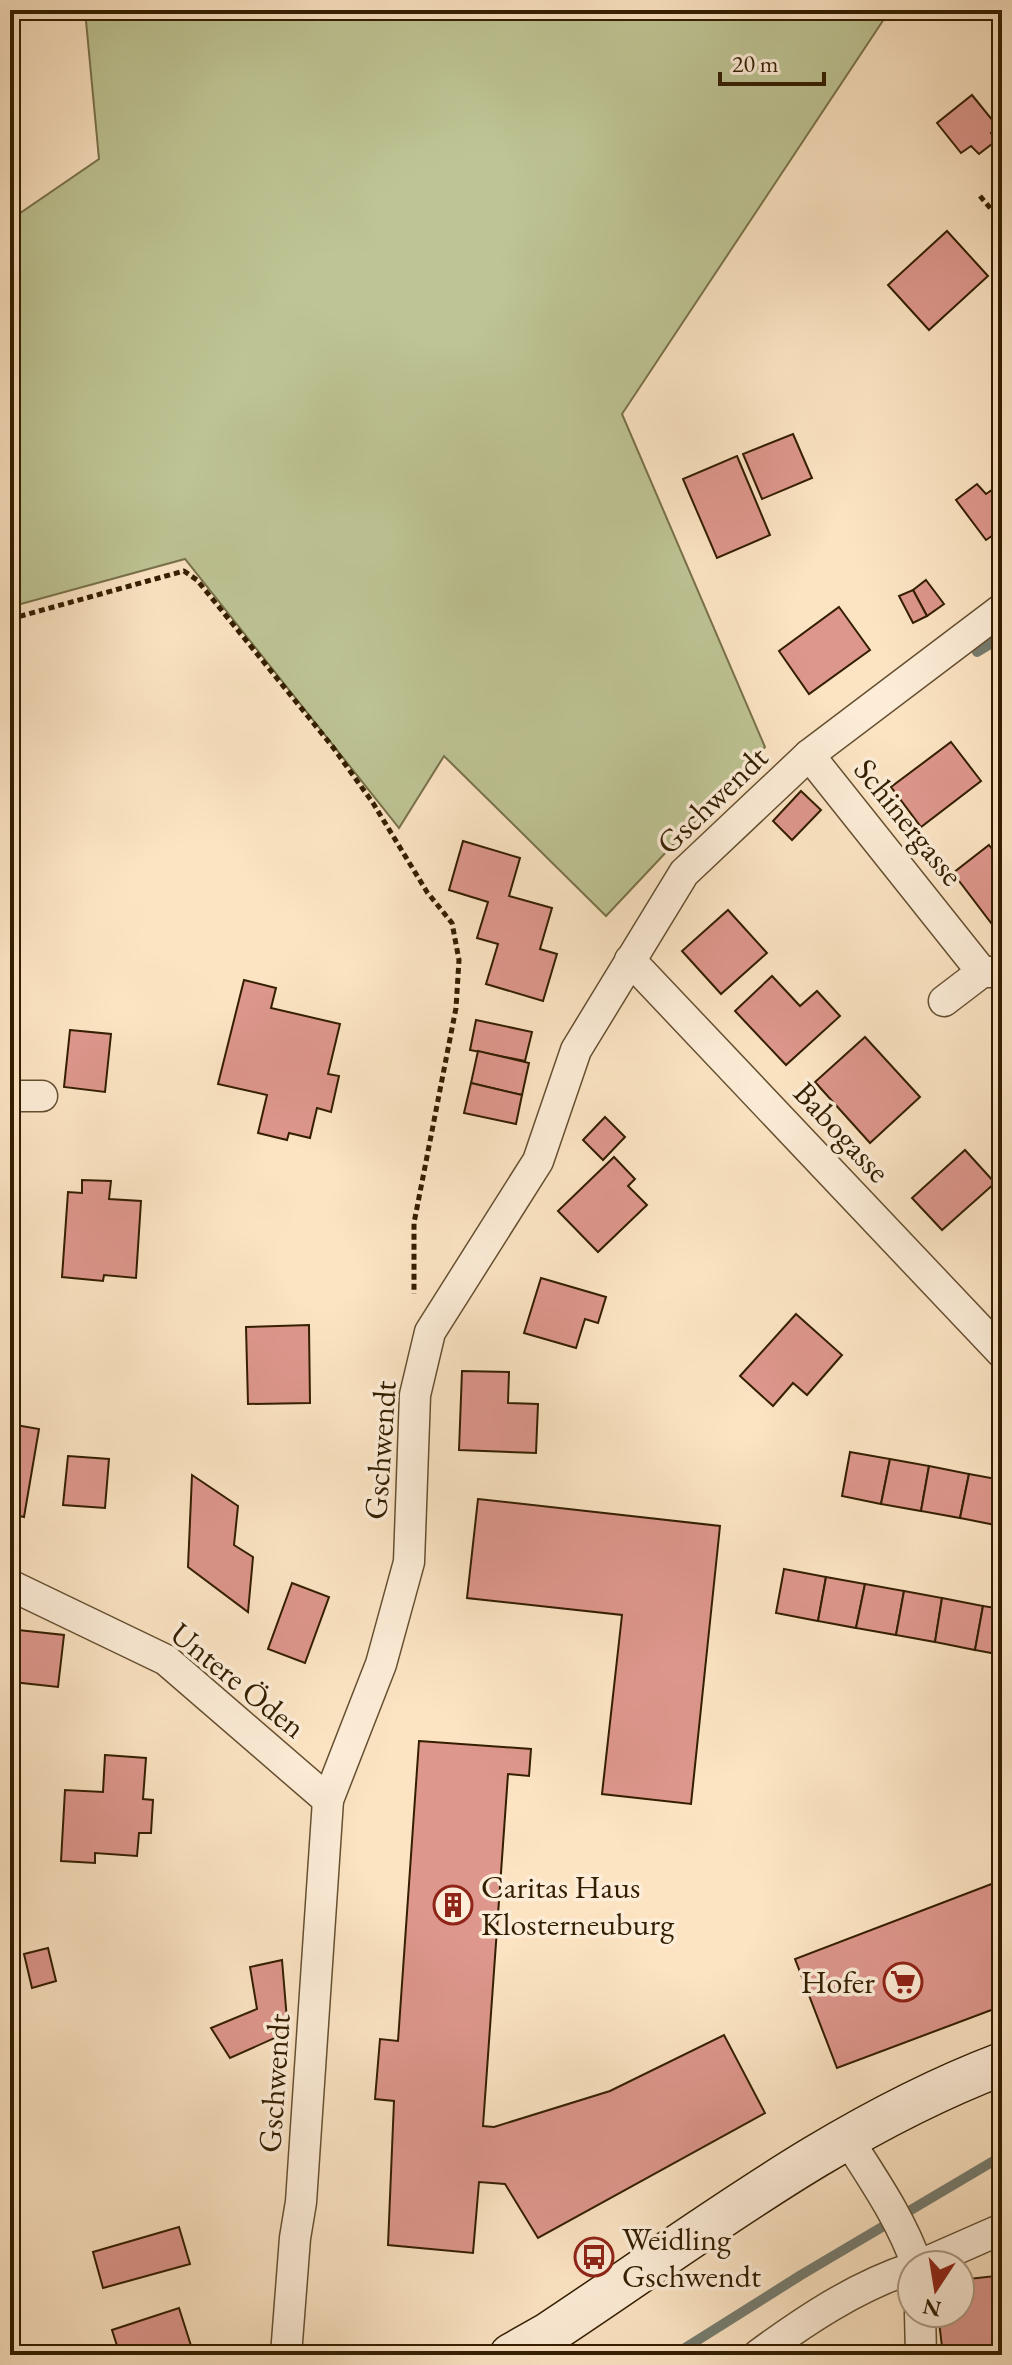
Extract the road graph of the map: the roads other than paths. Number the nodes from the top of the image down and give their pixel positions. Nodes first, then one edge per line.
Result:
1 (1002, 609) edge
2 (809, 755) junction
3 (630, 960) junction
4 (992, 972) edge
5 (944, 1001) dead end
6 (10, 1096) edge
7 (42, 1096) dead end
8 (1002, 1353) edge
9 (10, 1585) edge
10 (328, 1800) junction
11 (1002, 2064) edge
12 (847, 2138) junction
13 (1002, 2229) edge
14 (909, 2249) edge
15 (946, 2249) edge
16 (896, 2271) edge
17 (920, 2329) edge
18 (286, 2355) edge
19 (511, 2355) edge
20 (758, 2355) edge
21 (921, 2355) edge

1 - 2 street, Gschwendt
2 - 3 street, Gschwendt
2 - 4 street, Schinergasse
3 - 8 street, Babogasse
3 - 10 street, Gschwendt
4 - 5 street
6 - 7 street
9 - 10 street, Untere Öden
10 - 18 street, Gschwendt
11 - 12 main road
12 - 14 street
12 - 19 main road
13 - 15 street
16 - 20 street
17 - 21 street

